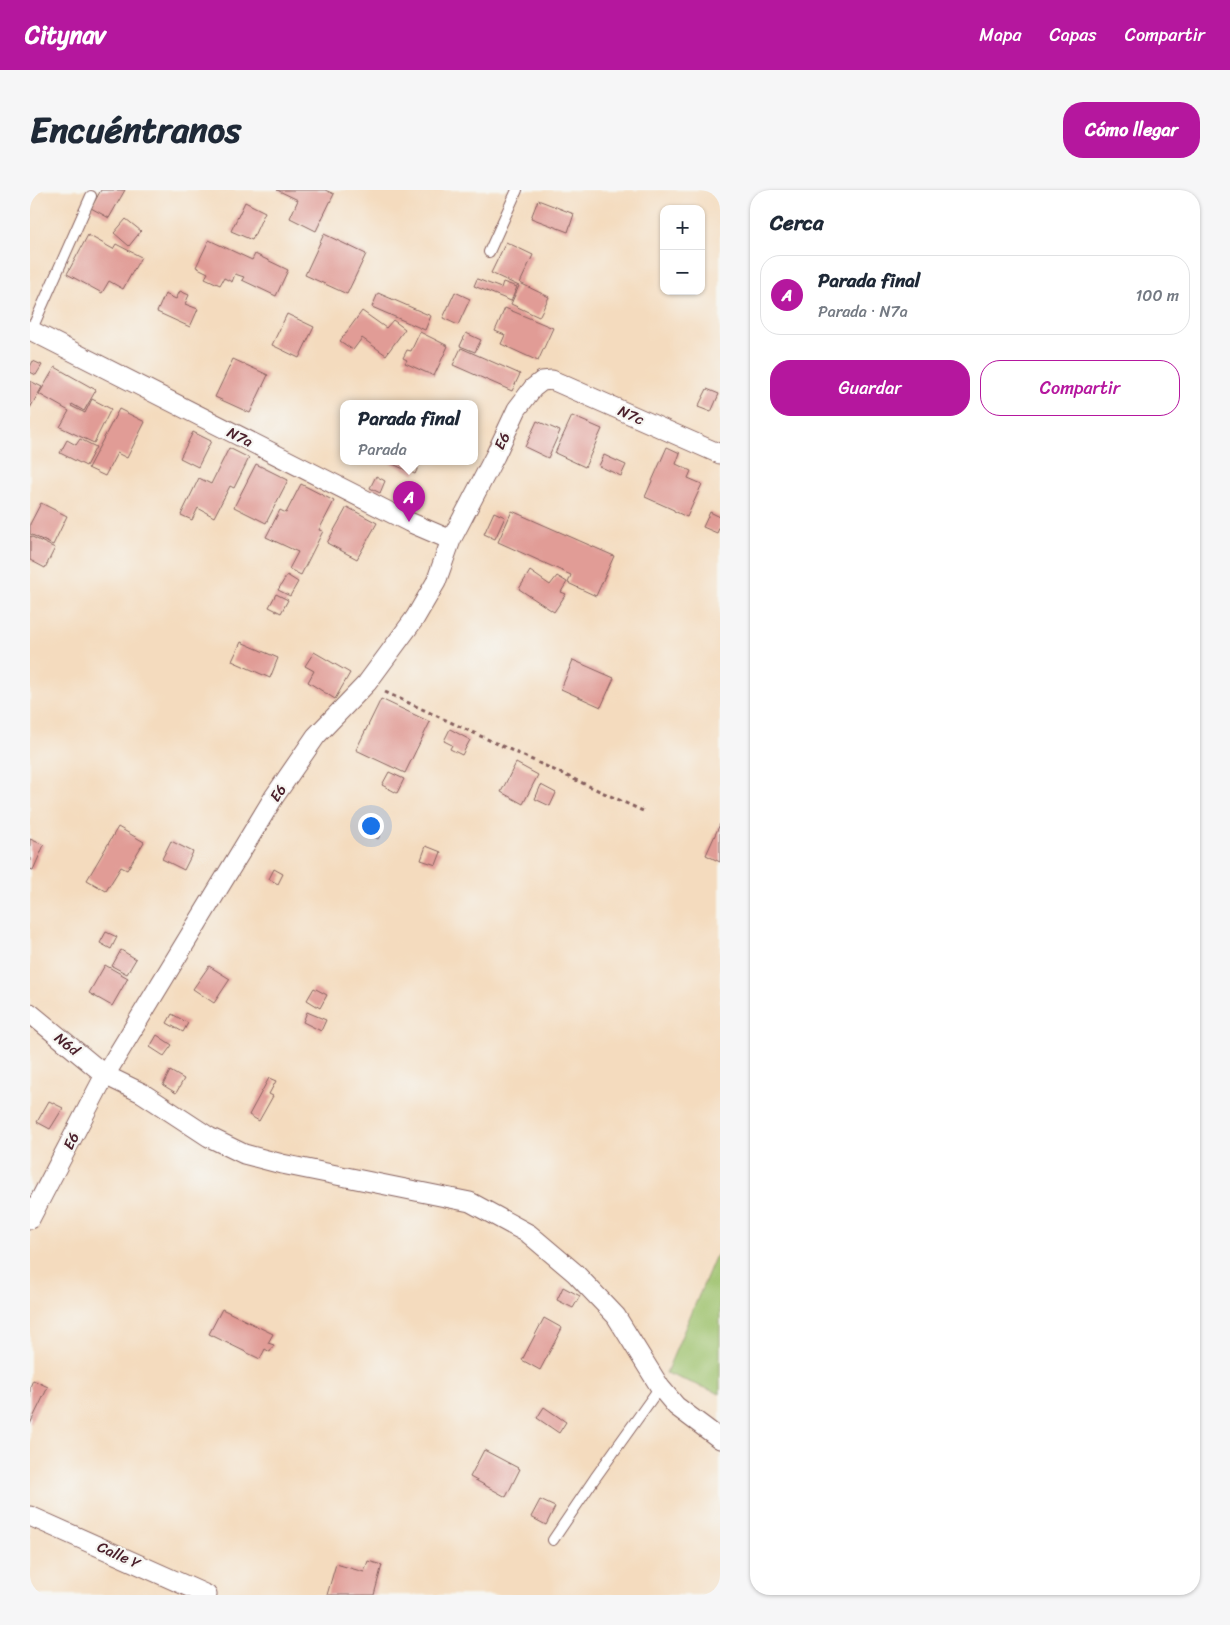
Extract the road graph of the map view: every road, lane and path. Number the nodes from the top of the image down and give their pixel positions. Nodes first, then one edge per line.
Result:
1 (517, 190) edge
2 (91, 196) dead end
3 (489, 252) dead end
4 (30, 330) edge
5 (542, 381) joint
6 (720, 454) edge
7 (451, 540) junction
8 (367, 683) junction
9 (643, 811) dead end
10 (30, 1014) edge
11 (104, 1075) junction
12 (30, 1219) edge
13 (660, 1387) junction
14 (720, 1439) edge
15 (30, 1516) edge
16 (553, 1540) dead end
17 (207, 1595) edge

1 - 3 lane
2 - 4 lane
4 - 7 street, N7a
5 - 6 street, N7c
5 - 7 street, E6
7 - 8 street, E6
8 - 9 path
8 - 11 street, E6
10 - 11 street, N6d
11 - 12 street, E6
11 - 13 street, N6d
13 - 14 street, N6d
13 - 16 lane
15 - 17 street, Calle Y

